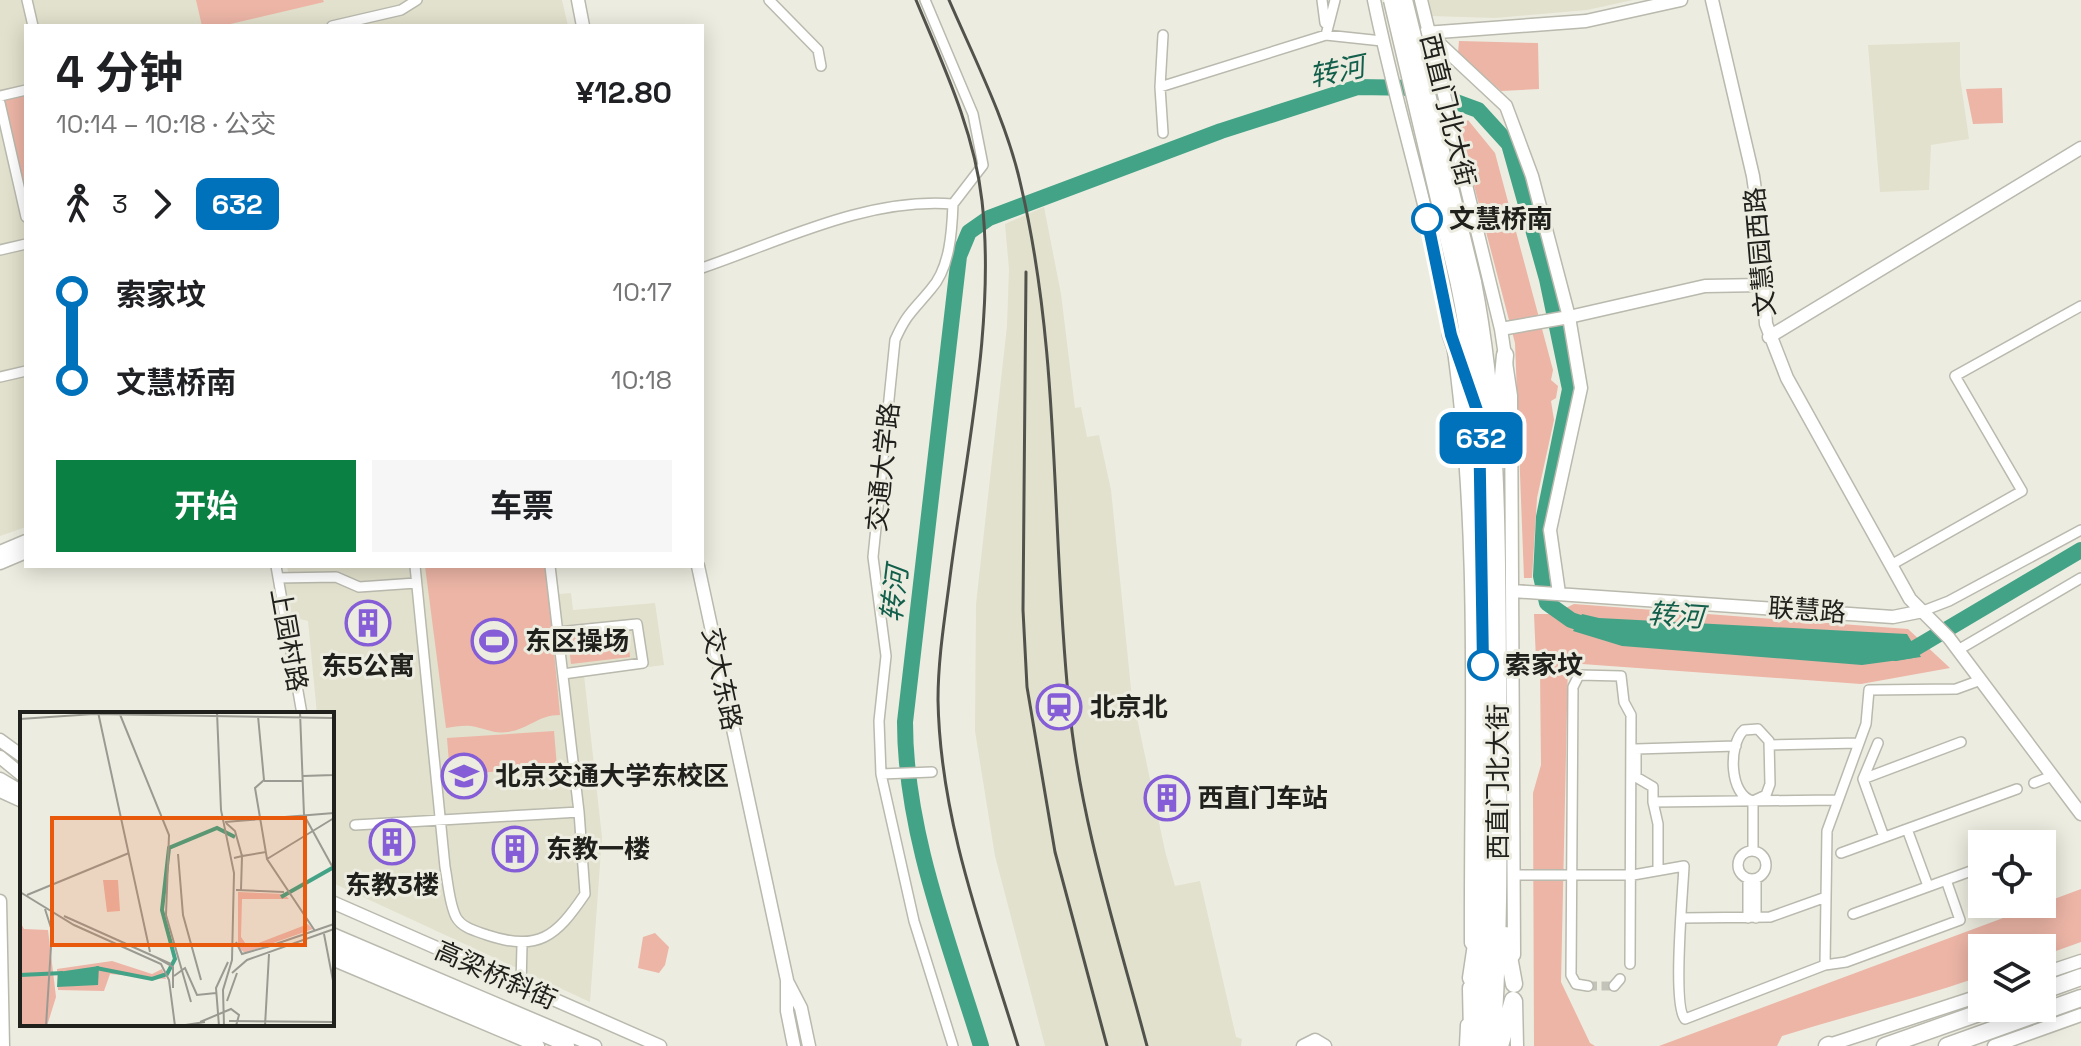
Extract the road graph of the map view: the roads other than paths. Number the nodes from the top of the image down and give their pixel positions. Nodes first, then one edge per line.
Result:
1 (27, 0) edge
2 (417, 0) edge
3 (578, 0) edge
4 (769, 0) edge
5 (925, 0) edge
6 (1322, 0) edge
7 (1335, 0) edge
8 (1392, 0) edge
9 (1404, 0) edge
10 (1421, 0) edge
11 (1681, 0) edge
12 (1712, 0) edge
13 (1374, 3) edge
14 (381, 21) edge
15 (33, 24) edge
16 (352, 24) edge
17 (583, 24) edge
18 (1428, 32) junction
19 (1163, 35) dead end
20 (1326, 35) junction
21 (1382, 41) junction
22 (821, 66) dead end
23 (1437, 66) junction
24 (1388, 68) junction
25 (1160, 87) junction
26 (24, 90) edge
27 (0, 96) edge
28 (0, 103) edge
29 (1163, 133) dead end
30 (2081, 148) edge
31 (23, 188) edge
32 (953, 204) junction
33 (24, 244) edge
34 (0, 250) edge
35 (704, 267) edge
36 (1466, 283) junction
37 (1762, 285) junction
38 (2081, 306) edge
39 (1568, 314) junction
40 (1501, 329) junction
41 (1451, 335) junction
42 (1769, 337) junction
43 (1505, 355) junction
44 (24, 371) edge
45 (0, 377) edge
46 (1479, 416) junction
47 (1496, 452) junction
48 (2081, 530) edge
49 (24, 542) edge
50 (0, 552) edge
51 (24, 553) edge
52 (0, 563) edge
53 (1891, 565) junction
54 (276, 568) edge
55 (415, 568) edge
56 (550, 568) edge
57 (698, 568) edge
58 (278, 578) junction
59 (2081, 578) edge
60 (416, 583) junction
61 (1513, 591) junction
62 (1556, 593) junction
63 (1923, 611) junction
64 (558, 632) junction
65 (1958, 650) junction
66 (563, 674) junction
67 (1978, 681) junction
68 (302, 712) edge
69 (0, 740) edge
70 (1961, 742) dead end
71 (1859, 743) junction
72 (1878, 743) dead end
73 (1770, 745) junction
74 (1736, 746) junction
75 (20, 755) edge
76 (0, 757) edge
77 (928, 772) dead end
78 (20, 773) edge
79 (881, 774) junction
80 (2052, 776) junction
81 (0, 779) edge
82 (1863, 779) junction
83 (2034, 783) dead end
84 (2017, 789) dead end
85 (0, 791) edge
86 (20, 791) edge
87 (20, 800) edge
88 (1837, 800) junction
89 (1753, 801) junction
90 (1653, 802) junction
91 (579, 812) junction
92 (2081, 814) edge
93 (440, 820) junction
94 (355, 825) dead end
95 (1907, 829) junction
96 (1884, 837) junction
97 (1753, 851) junction
98 (1841, 853) dead end
99 (1658, 869) junction
100 (1968, 872) edge
101 (1514, 875) junction
102 (1571, 875) junction
103 (1630, 875) junction
104 (1752, 879) junction
105 (1946, 880) junction
106 (1484, 882) junction
107 (1928, 886) junction
108 (1499, 897) junction
109 (1826, 897) junction
110 (0, 901) edge
111 (334, 903) edge
112 (1853, 914) dead end
113 (1682, 918) junction
114 (1752, 918) junction
115 (334, 935) edge
116 (522, 945) junction
117 (334, 947) edge
118 (334, 960) edge
119 (2081, 961) edge
120 (1630, 964) dead end
121 (1825, 965) junction
122 (2056, 969) edge
123 (2081, 977) edge
124 (787, 980) junction
125 (1471, 983) junction
126 (521, 985) junction
127 (1588, 986) dead end
128 (2056, 986) edge
129 (1514, 992) junction
130 (2081, 998) edge
131 (1968, 1000) edge
132 (2081, 1015) edge
133 (1968, 1017) edge
134 (1467, 1024) junction
135 (2007, 1024) junction
136 (3, 1046) edge
137 (538, 1046) edge
138 (568, 1046) edge
139 (595, 1046) edge
140 (660, 1046) edge
141 (794, 1046) edge
142 (809, 1046) edge
143 (953, 1046) edge
144 (1303, 1046) edge
145 (1325, 1046) edge
146 (1460, 1046) edge
147 (1466, 1046) edge
148 (1476, 1046) edge
149 (1492, 1046) edge
150 (1500, 1046) edge
151 (1508, 1046) edge
152 (1517, 1046) edge
153 (1827, 1046) edge
154 (1885, 1046) edge
155 (1947, 1046) edge
156 (1971, 1046) edge
157 (1994, 1046) edge

1 - 15 street
2 - 14 street
3 - 17 street
4 - 22 street
5 - 32 street
6 - 20 street
7 - 20 street
8 - 36 highway, 西直门北大街, bridge
9 - 13 street
9 - 36 highway, 西直门北大街, bridge
10 - 18 street, 西直门北大街
11 - 18 street
12 - 37 street, 文慧园西路
13 - 21 street, 西直门北大街
14 - 16 street
18 - 21 street
18 - 23 street, 西直门北大街
18 - 39 street
19 - 25 street
20 - 21 street
20 - 25 street
21 - 24 street, 西直门北大街
23 - 24 street
23 - 40 street, 西直门北大街
24 - 41 street, 西直门北大街
25 - 29 street
26 - 27 street
28 - 31 street
30 - 42 street
32 - 35 street
32 - 79 street, 交通大学路
33 - 34 street
36 - 46 highway, 西直门北大街
36 - 47 highway, 西直门北大街
37 - 39 street
37 - 42 street, 文慧园西路
38 - 53 street
39 - 40 street
39 - 62 street
40 - 43 street, 西直门北大街
41 - 46 highway
41 - 125 street, 西直门北大街
42 - 53 street, 文慧园西路
43 - 47 highway
43 - 61 street, 西直门北大街
44 - 45 street
46 - 106 highway, 西直门北大街
47 - 108 highway, 西直门北大街
48 - 63 street, 联慧路
49 - 50 street
51 - 52 street
53 - 63 street, 文慧园西路
54 - 58 street, 上园村路
55 - 60 street
56 - 64 street
57 - 124 street, 交大东路
58 - 60 street
58 - 68 street, 上园村路
59 - 65 street
60 - 93 street
61 - 62 street, 联慧路
61 - 101 street, 西直门北大街
62 - 63 street, 联慧路
63 - 65 street, 文慧园西路
64 - 66 street
64 - 66 street
65 - 67 street
66 - 91 street
67 - 71 street
67 - 80 street
69 - 75 street
70 - 82 street
71 - 73 street
71 - 88 street
72 - 82 street
73 - 74 street
73 - 89 street
74 - 89 street
74 - 90 street
76 - 78 street
77 - 79 street
79 - 143 street, 交通大学路
80 - 83 street
80 - 92 street
81 - 86 street
82 - 96 street
84 - 95 street
85 - 87 street
88 - 89 street
88 - 109 street
89 - 90 street
89 - 97 street
90 - 99 street
91 - 93 street
91 - 116 street
93 - 94 street
93 - 116 street
95 - 96 street
95 - 107 street
96 - 98 street
97 - 104 street
97 - 104 street
99 - 103 street
99 - 113 street
100 - 105 street
101 - 102 street
101 - 129 street, 西直门北大街
102 - 103 street
102 - 103 street
102 - 127 street
103 - 120 street
104 - 114 street
105 - 107 street
105 - 121 street
106 - 125 highway
106 - 148 highway, 西直门北大街
107 - 112 street
108 - 129 highway
108 - 149 highway, 西直门北大街
109 - 114 street
109 - 121 street
110 - 136 street
111 - 126 street, 高梁桥斜街
113 - 114 street
113 - 121 street
115 - 139 street, 高梁桥斜街
116 - 126 street
117 - 138 street, 高梁桥斜街
118 - 137 street, 高梁桥斜街
119 - 122 street
123 - 128 highway
124 - 141 street, 交大东路
124 - 142 street, 交大东路
125 - 134 street, 西直门北大街
125 - 148 highway
126 - 140 street, 高梁桥斜街
129 - 150 highway
129 - 151 street
129 - 152 street
130 - 135 highway
131 - 153 street
132 - 157 street
133 - 154 highway
134 - 146 street
134 - 147 street, 西直门北大街
135 - 155 highway
135 - 156 highway
144 - 145 street

